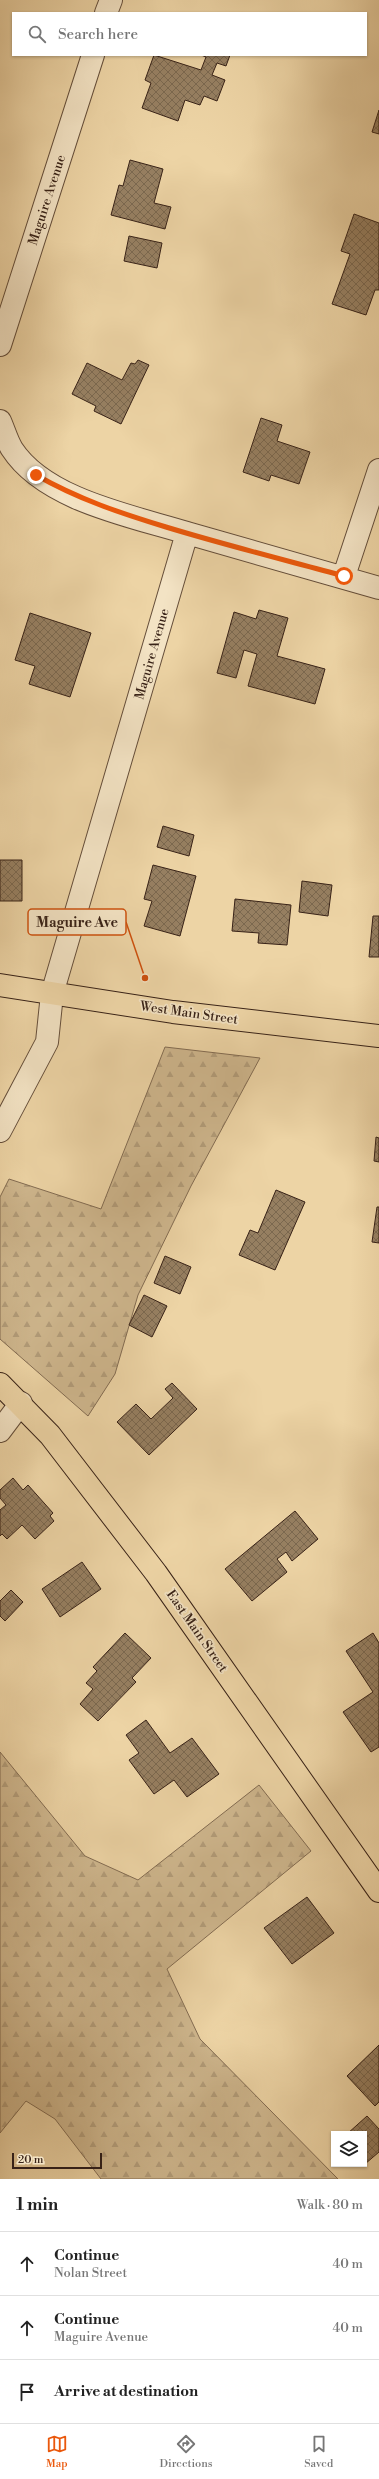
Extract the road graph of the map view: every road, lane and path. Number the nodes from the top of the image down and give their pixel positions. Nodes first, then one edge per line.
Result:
1 (111, 0) edge
2 (106, 12) edge
3 (93, 56) edge
4 (0, 345) edge
5 (0, 421) edge
6 (379, 470) edge
7 (187, 533) junction
8 (344, 576) junction
9 (379, 588) edge
10 (0, 985) edge
11 (52, 994) junction
12 (379, 1036) edge
13 (0, 1132) edge
14 (0, 1384) edge
15 (21, 1403) junction
16 (0, 1431) edge
17 (379, 1891) edge

1 - 2 street
3 - 4 street, Maguire Avenue
5 - 7 street
6 - 8 street
7 - 8 street
7 - 11 street, Maguire Avenue
8 - 9 street
10 - 11 main road, West Main Street
11 - 12 main road, West Main Street
11 - 13 street, Maguire Avenue
14 - 15 main road, East Main Street
15 - 16 street
15 - 17 main road, East Main Street

